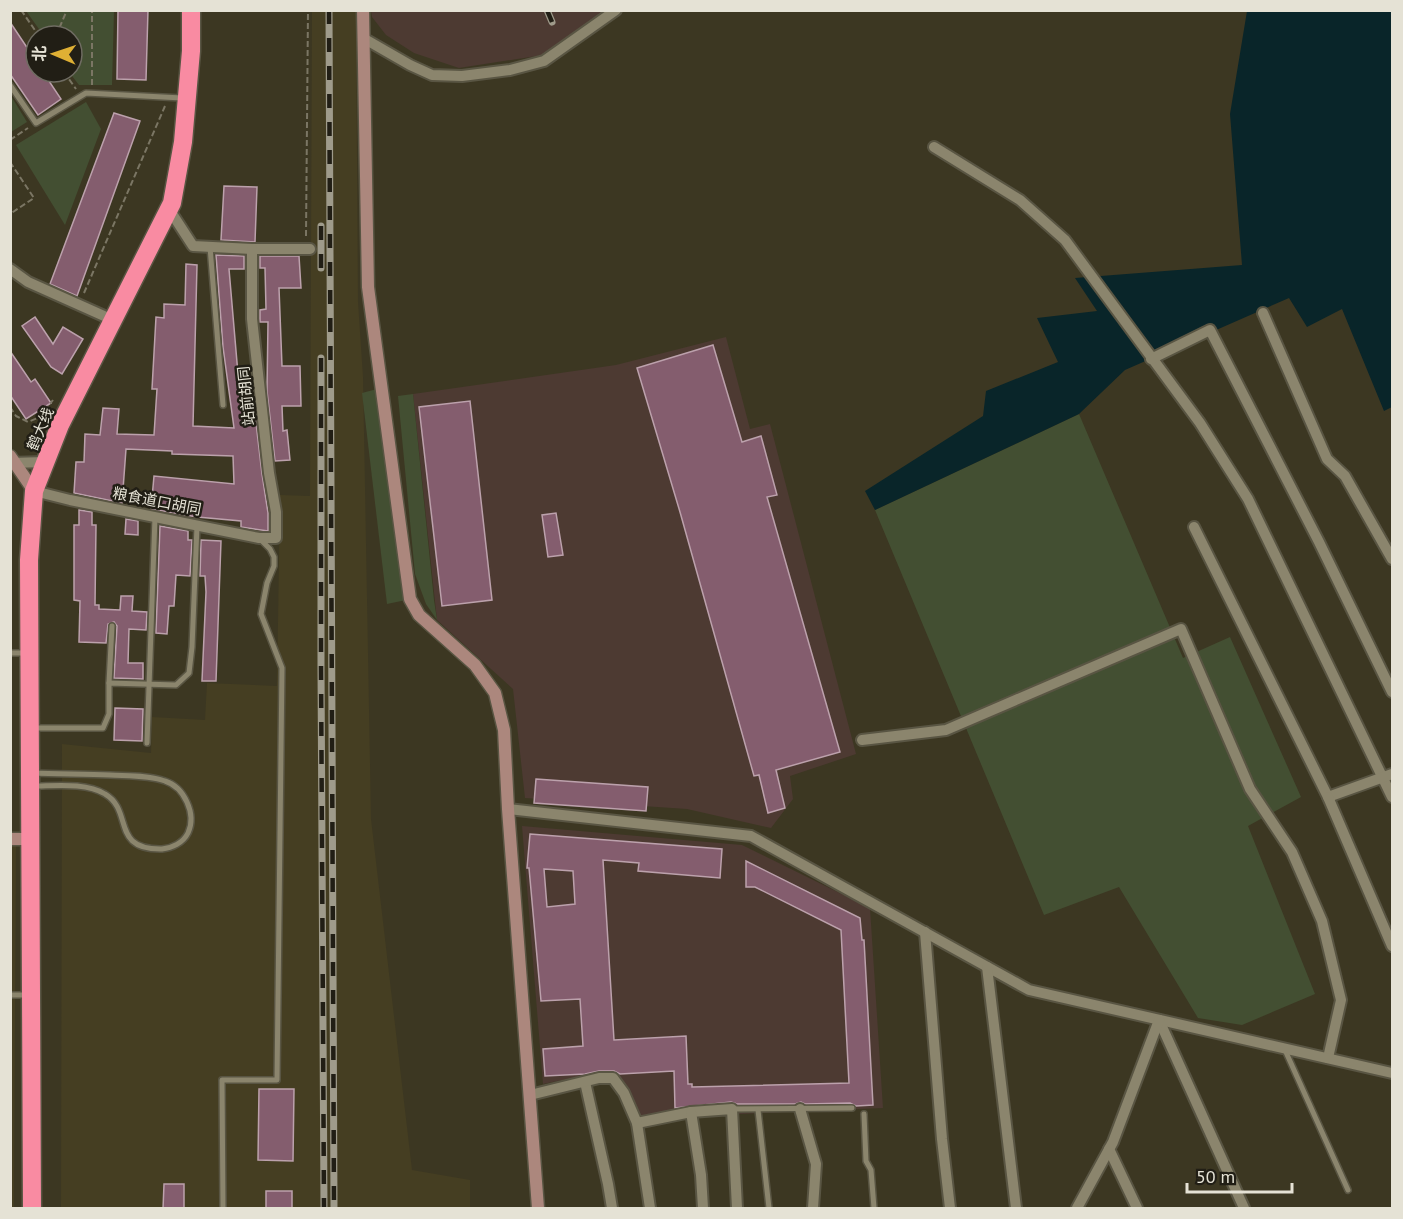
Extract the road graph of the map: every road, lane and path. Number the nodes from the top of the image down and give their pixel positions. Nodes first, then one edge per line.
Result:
1 (21, 10) edge
2 (61, 10) edge
3 (67, 10) edge
4 (92, 10) edge
5 (191, 10) edge
6 (308, 10) edge
7 (363, 10) edge
8 (616, 10) edge
9 (65, 16) junction
10 (31, 24) edge
11 (61, 24) edge
12 (363, 38) junction
13 (72, 84) edge
14 (10, 85) edge
15 (92, 94) junction
16 (81, 96) junction
17 (168, 98) junction
18 (187, 98) junction
19 (36, 123) junction
20 (10, 140) edge
21 (934, 147) dead end
22 (10, 162) edge
23 (169, 209) junction
24 (10, 214) edge
25 (210, 247) junction
26 (252, 249) junction
27 (308, 249) joint
28 (10, 269) edge
29 (79, 304) junction
30 (1263, 313) dead end
31 (113, 320) junction
32 (1151, 359) junction
33 (54, 400) dead end
34 (223, 405) dead end
35 (10, 407) edge
36 (12, 460) edge
37 (45, 462) junction
38 (34, 491) junction
39 (154, 516) junction
40 (197, 524) junction
41 (1194, 527) dead end
42 (259, 537) junction
43 (276, 538) joint
44 (1392, 559) edge
45 (112, 626) dead end
46 (10, 653) edge
47 (30, 653) junction
48 (109, 683) junction
49 (148, 686) junction
50 (1392, 692) edge
51 (30, 728) junction
52 (862, 740) dead end
53 (147, 743) dead end
54 (1388, 775) edge
55 (30, 779) junction
56 (1328, 796) junction
57 (1392, 797) edge
58 (508, 809) junction
59 (10, 839) edge
60 (31, 839) junction
61 (925, 932) junction
62 (1392, 946) edge
63 (987, 967) junction
64 (10, 995) edge
65 (31, 996) junction
66 (1159, 1020) junction
67 (1284, 1048) junction
68 (1328, 1059) junction
69 (1392, 1073) edge
70 (585, 1082) junction
71 (530, 1095) junction
72 (852, 1108) dead end
73 (732, 1109) junction
74 (800, 1109) junction
75 (758, 1110) junction
76 (691, 1112) junction
77 (864, 1114) dead end
78 (637, 1123) junction
79 (1109, 1149) junction
80 (1348, 1190) dead end
81 (33, 1209) edge
82 (223, 1209) edge
83 (538, 1209) edge
84 (612, 1209) edge
85 (650, 1209) edge
86 (703, 1209) edge
87 (737, 1209) edge
88 (769, 1209) edge
89 (813, 1209) edge
90 (874, 1209) edge
91 (950, 1209) edge
92 (1016, 1209) edge
93 (1077, 1209) edge
94 (1137, 1209) edge
95 (1244, 1209) edge

1 - 10 path
2 - 9 path
3 - 9 path
4 - 15 path
5 - 18 highway, 鹤大线
6 - 27 path
7 - 12 street
8 - 12 street
9 - 11 path
12 - 58 street
13 - 16 path
14 - 19 lane
15 - 16 lane
15 - 17 lane
16 - 19 lane
17 - 18 lane
17 - 29 path
18 - 23 highway, 鹤大线
19 - 20 path
21 - 32 street
22 - 24 path
23 - 25 street
23 - 31 highway, 鹤大线
25 - 26 street
25 - 34 lane
26 - 27 street
26 - 43 street, 站前胡同
28 - 29 street
29 - 31 street
30 - 44 street
31 - 37 highway, 鹤大线
32 - 50 street
32 - 54 street
33 - 35 path
36 - 37 street
36 - 38 street
37 - 38 highway, 鹤大线
38 - 39 street, 粮食道口胡同
38 - 47 highway, 鹤大线
39 - 40 street, 粮食道口胡同
39 - 49 lane
40 - 42 street, 粮食道口胡同
40 - 49 lane
41 - 56 street
42 - 43 street, 粮食道口胡同
42 - 82 lane
45 - 48 lane
46 - 47 lane
47 - 51 highway, 鹤大线
48 - 49 lane
48 - 51 lane
49 - 53 lane
51 - 55 highway, 鹤大线
52 - 68 street
54 - 56 street
54 - 57 street
55 - 55 lane
55 - 60 highway, 鹤大线
56 - 62 street
58 - 61 street
58 - 71 street
59 - 60 street
60 - 65 highway, 鹤大线
61 - 63 street
61 - 91 street
63 - 66 street
63 - 92 street
64 - 65 lane
65 - 81 highway, 鹤大线
66 - 67 street
66 - 79 street
66 - 95 street
67 - 68 street
67 - 80 lane
68 - 69 street
70 - 71 street
70 - 78 street
70 - 84 street
71 - 83 street
72 - 74 lane
73 - 75 lane
73 - 76 street
73 - 87 street
74 - 75 lane
74 - 89 street
75 - 88 lane
76 - 78 street
76 - 86 street
77 - 90 lane
78 - 85 street
79 - 93 street
79 - 94 street

